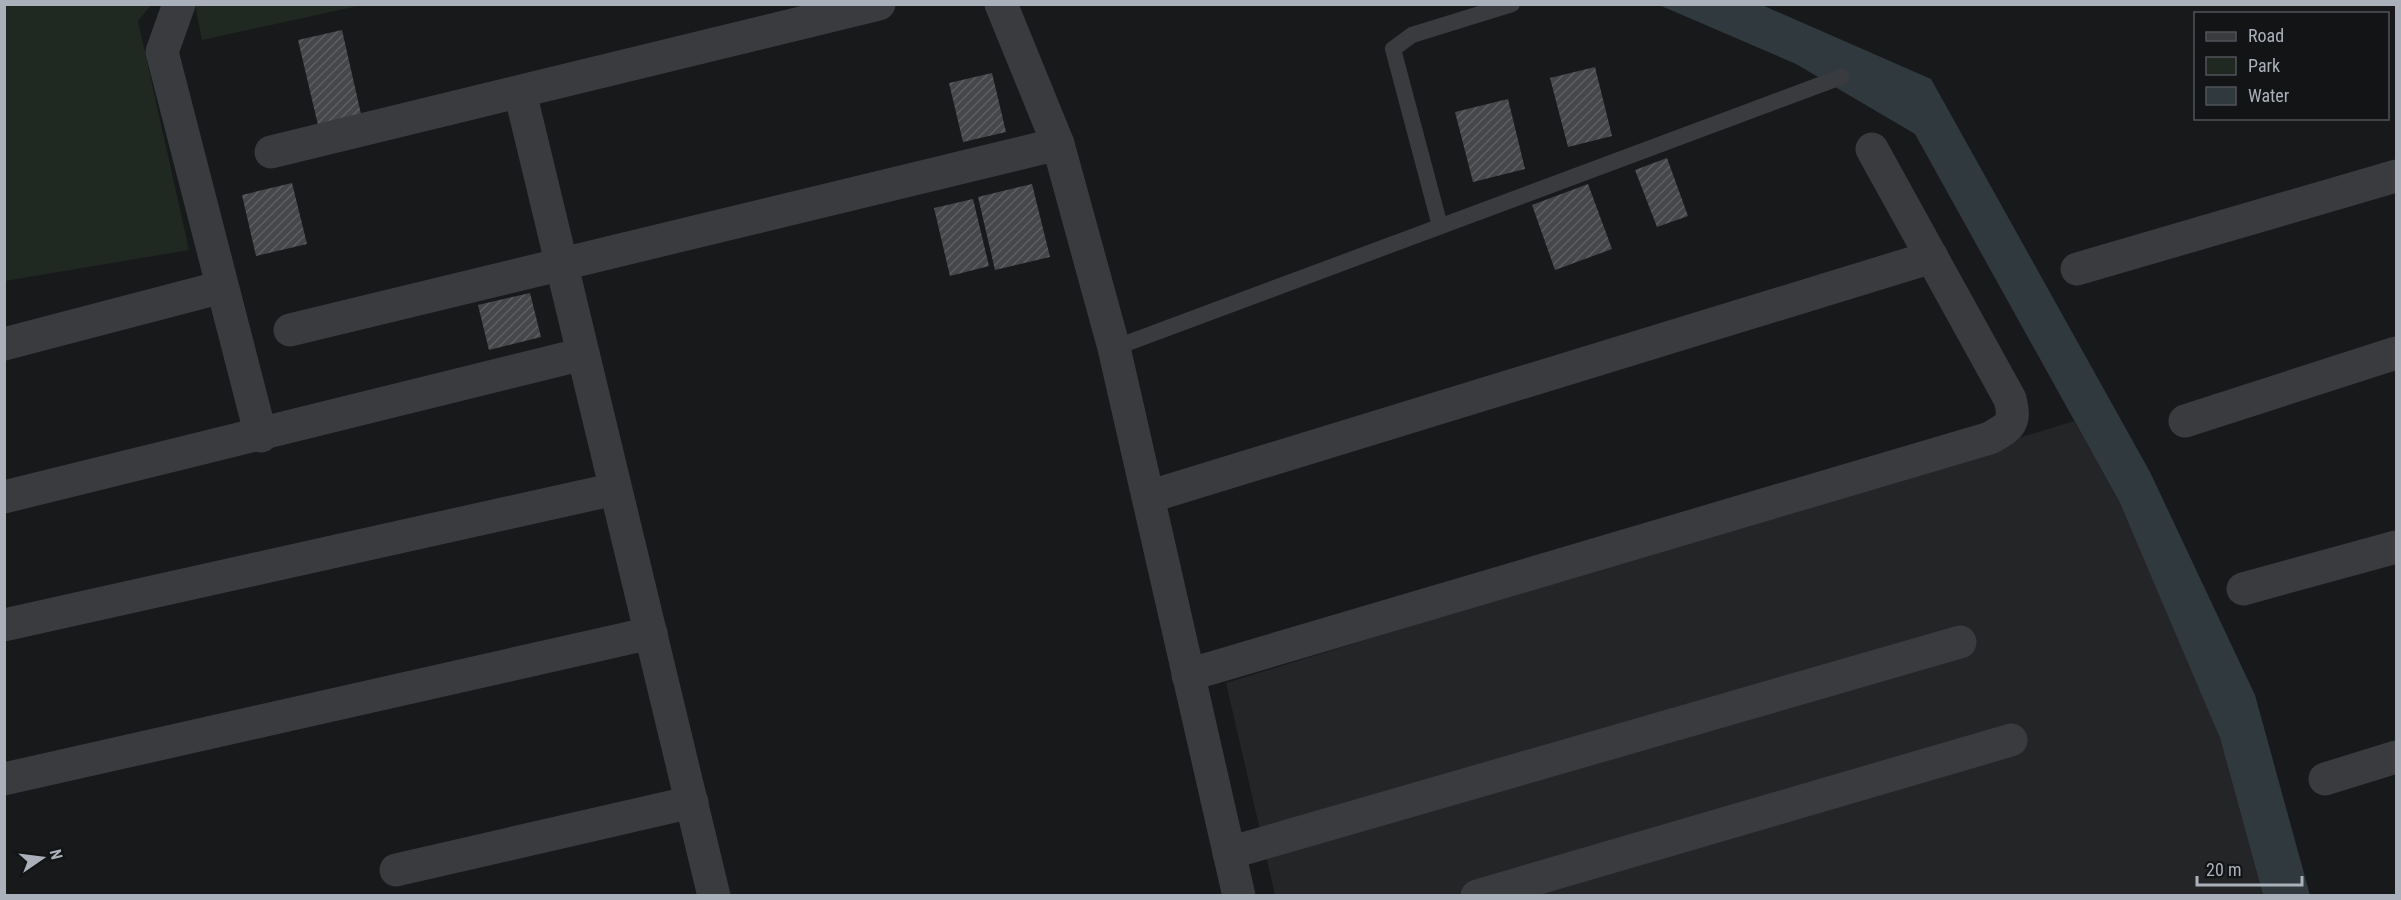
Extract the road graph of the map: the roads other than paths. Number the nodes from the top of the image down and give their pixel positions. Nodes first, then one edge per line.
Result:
1 (178, 4) edge
2 (879, 4) edge
3 (1001, 4) edge
4 (1512, 4) edge
5 (1841, 77) dead end
6 (520, 92) junction
7 (1058, 144) junction
8 (1872, 149) dead end
9 (271, 152) dead end
10 (2397, 176) edge
11 (1440, 226) junction
12 (1932, 257) junction
13 (562, 264) junction
14 (2077, 269) dead end
15 (222, 287) junction
16 (290, 330) dead end
17 (4, 345) edge
18 (1113, 348) junction
19 (2397, 353) edge
20 (583, 354) junction
21 (2185, 421) dead end
22 (261, 436) junction
23 (615, 489) junction
24 (1148, 496) junction
25 (4, 497) edge
26 (2397, 547) edge
27 (2243, 589) dead end
28 (4, 625) edge
29 (651, 633) junction
30 (1960, 642) dead end
31 (1188, 675) junction
32 (2011, 740) dead end
33 (2397, 757) edge
34 (4, 779) edge
35 (2325, 779) dead end
36 (692, 802) junction
37 (1229, 853) junction
38 (396, 870) dead end
39 (714, 896) edge
40 (1239, 896) edge
41 (1478, 896) edge

1 - 15 street
2 - 6 street
3 - 7 street
4 - 11 lane
5 - 11 lane
6 - 9 street
6 - 13 street
7 - 13 street
7 - 18 street
8 - 12 street
10 - 14 street
11 - 18 lane
12 - 24 street
12 - 31 street
13 - 16 street
13 - 20 street
15 - 17 street
15 - 22 street
18 - 24 street
19 - 21 street
20 - 22 street
20 - 23 street
22 - 25 street
23 - 28 street
23 - 29 street
24 - 31 street
26 - 27 street
29 - 34 street
29 - 36 street
30 - 37 street
31 - 37 street
32 - 41 street
33 - 35 street
36 - 38 street
36 - 39 street
37 - 40 street

